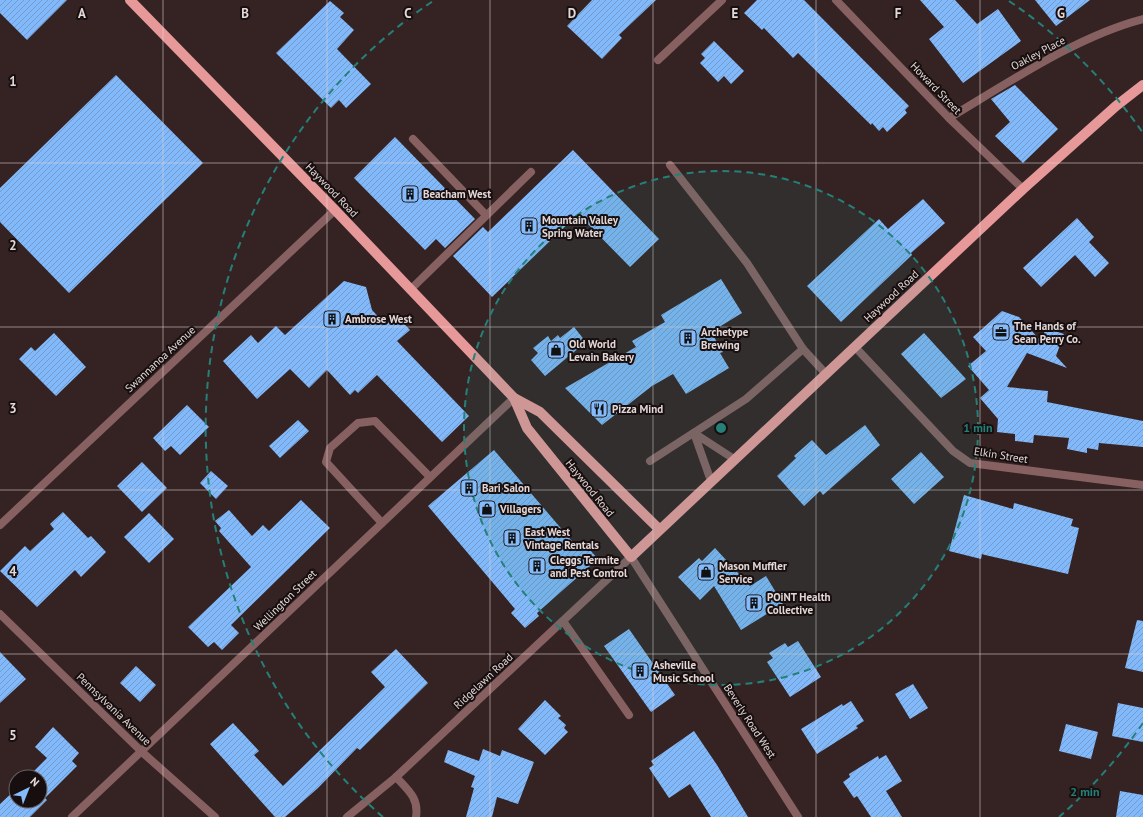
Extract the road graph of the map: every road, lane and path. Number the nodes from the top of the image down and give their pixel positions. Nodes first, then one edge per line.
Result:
1 (130, 0) edge
2 (722, 0) edge
3 (836, 0) edge
4 (1143, 19) edge
5 (658, 60) dead end
6 (1143, 85) edge
7 (949, 118) junction
8 (413, 139) dead end
9 (670, 165) dead end
10 (531, 172) dead end
11 (1023, 189) junction
12 (334, 210) junction
13 (486, 215) junction
14 (410, 290) junction
15 (855, 347) junction
16 (803, 349) junction
17 (826, 374) junction
18 (514, 398) junction
19 (694, 433) junction
20 (734, 459) junction
21 (650, 461) dead end
22 (430, 477) junction
23 (711, 481) junction
24 (1143, 485) edge
25 (382, 523) junction
26 (0, 525) edge
27 (659, 529) junction
28 (631, 557) junction
29 (0, 614) edge
30 (563, 621) junction
31 (629, 715) dead end
32 (142, 752) junction
33 (396, 777) junction
34 (72, 817) edge
35 (215, 817) edge
36 (347, 817) edge
37 (416, 817) edge
38 (798, 817) edge

1 - 12 main road, Haywood Road
2 - 5 street
3 - 7 street, Howard Street
4 - 7 street, Oakley Place
6 - 11 main road, Haywood Road
7 - 11 street, Howard Street
8 - 13 street
9 - 16 street
10 - 13 street
11 - 15 main road, Haywood Road
12 - 14 main road, Haywood Road
12 - 26 street, Swannanoa Avenue
13 - 14 street
14 - 18 main road, Haywood Road
15 - 17 main road, Haywood Road
15 - 24 street, Elkin Street
16 - 17 street
16 - 19 street
17 - 20 main road, Haywood Road
18 - 22 street, Wellington Street
18 - 27 main road, Haywood Road
18 - 28 main road, Haywood Road
19 - 20 street
19 - 21 street
19 - 23 street
20 - 23 main road, Haywood Road
22 - 25 street, Wellington Street
22 - 25 street
23 - 27 main road, Haywood Road
25 - 32 street, Wellington Street
27 - 28 main road, Haywood Road
28 - 30 street, Ridgelawn Road
28 - 38 street, Beverly Road West
29 - 32 street, Pennsylvania Avenue
30 - 31 street
30 - 33 street, Ridgelawn Road
32 - 34 street, Wellington Street
32 - 35 street, Pennsylvania Avenue
33 - 36 street, Ridgelawn Road
33 - 37 street

